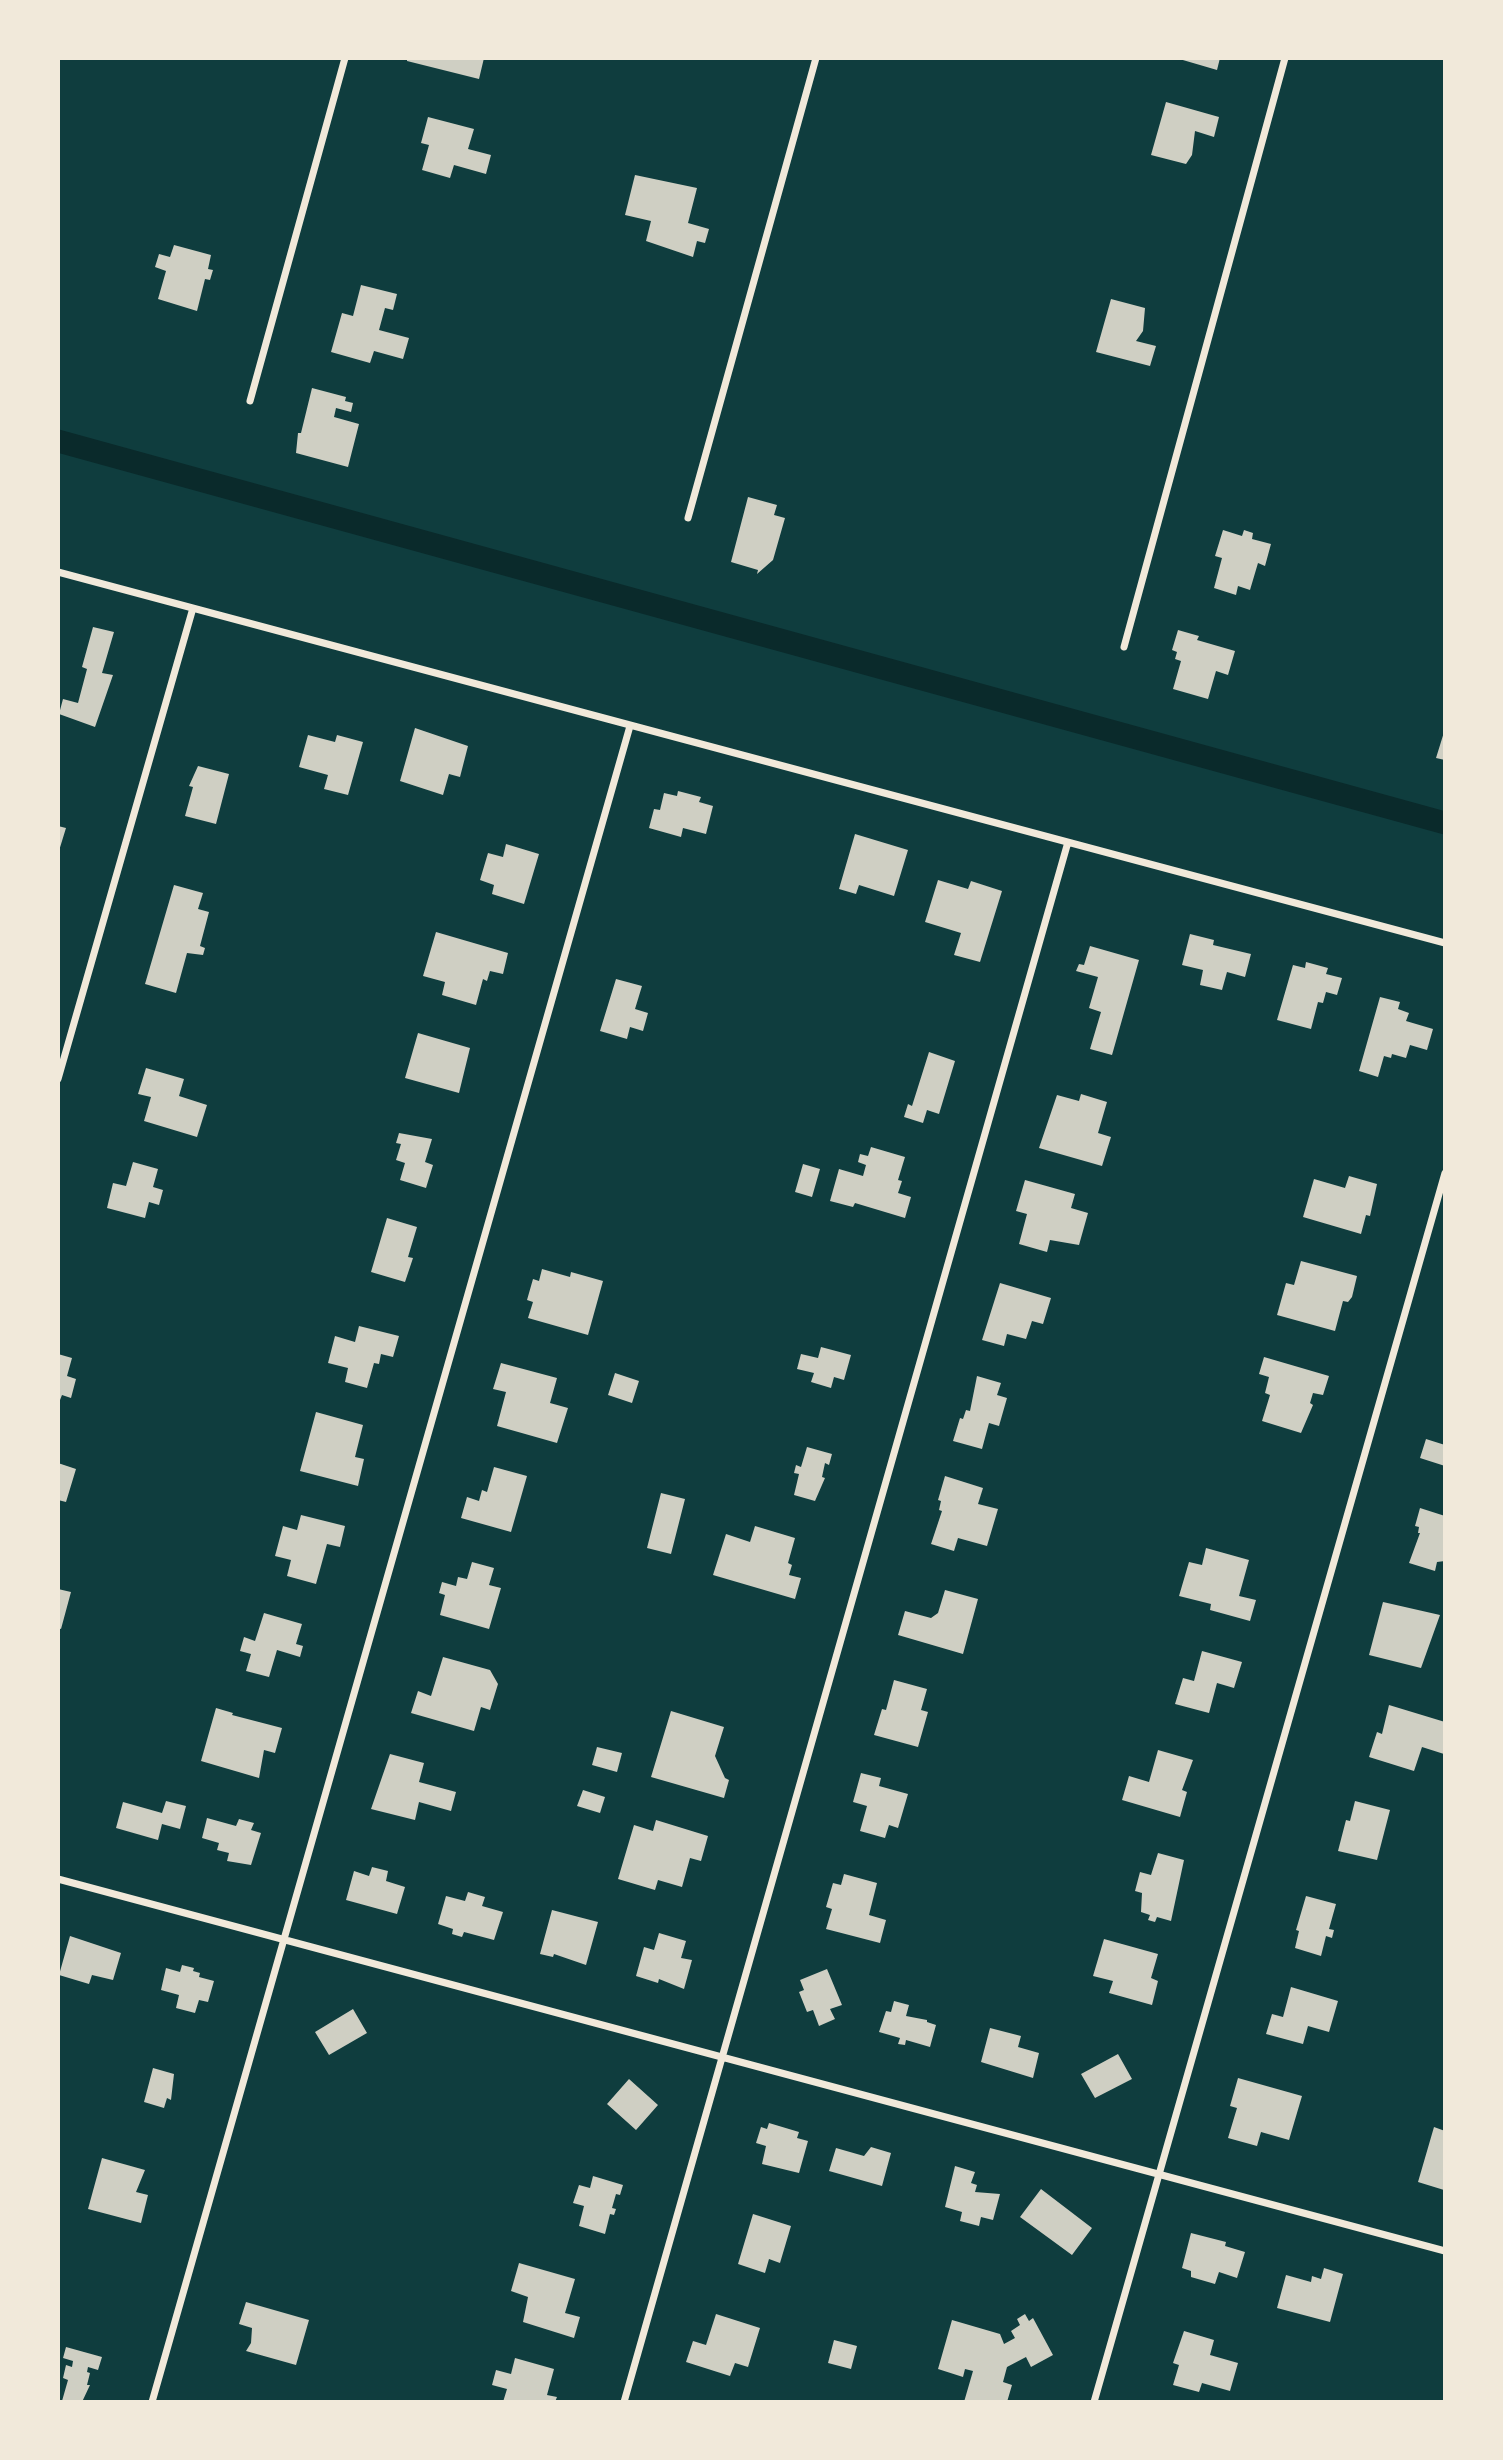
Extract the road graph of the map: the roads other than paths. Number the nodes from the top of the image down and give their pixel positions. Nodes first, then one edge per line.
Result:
1 (345, 58) edge
2 (816, 58) edge
3 (1285, 58) edge
4 (250, 401) dead end
5 (688, 518) dead end
6 (58, 572) edge
7 (193, 608) junction
8 (1124, 647) dead end
9 (630, 726) junction
10 (1068, 842) junction
11 (1445, 943) edge
12 (58, 1079) edge
13 (1445, 1173) edge
14 (58, 1879) edge
15 (283, 1940) junction
16 (722, 2057) junction
17 (1161, 2174) junction
18 (1445, 2251) edge
19 (152, 2402) edge
20 (624, 2402) edge
21 (1094, 2402) edge

1 - 4 street
2 - 5 street
3 - 8 street
6 - 7 street
7 - 9 street
7 - 12 street
9 - 10 street
9 - 15 street
10 - 11 street
10 - 16 street
13 - 17 street
14 - 15 street
15 - 16 street
15 - 19 street
16 - 17 street
16 - 20 street
17 - 18 street
17 - 21 street

